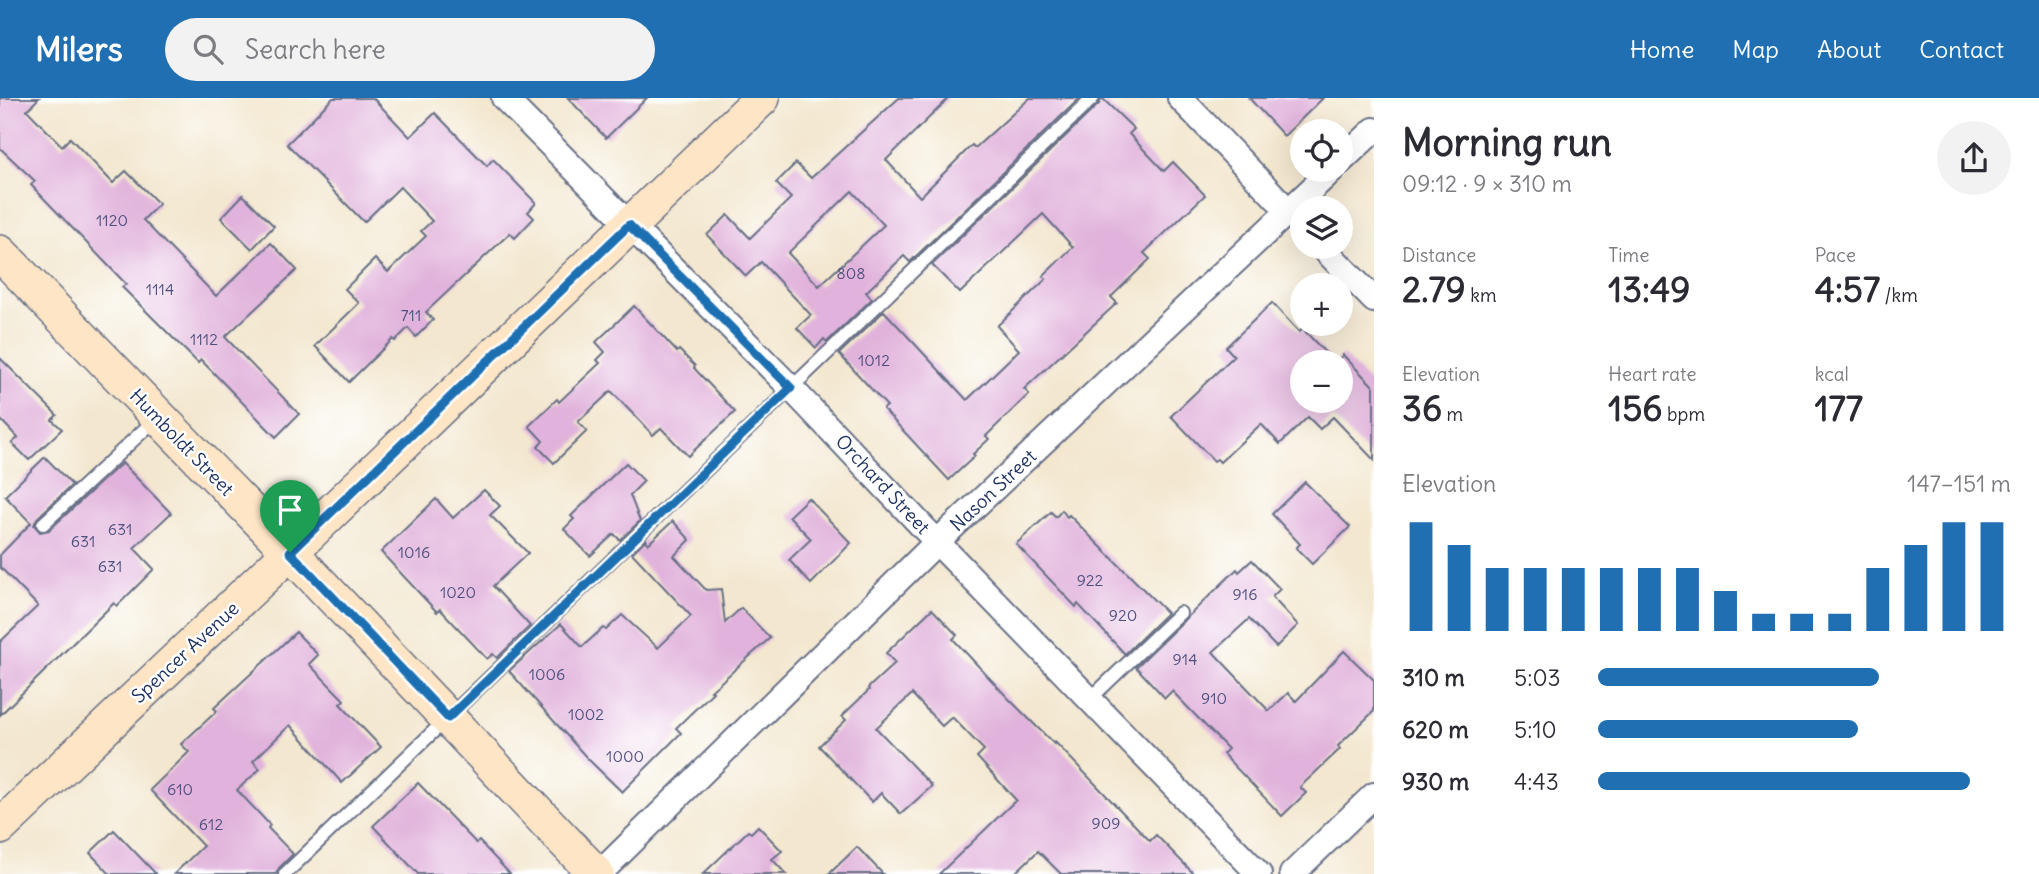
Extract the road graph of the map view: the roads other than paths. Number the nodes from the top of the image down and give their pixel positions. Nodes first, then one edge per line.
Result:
1 (504, 98) edge
2 (762, 98) edge
3 (1093, 98) edge
4 (1180, 98) edge
5 (1374, 130) edge
6 (1353, 150) edge
7 (1323, 182) edge
8 (1312, 196) edge
9 (1290, 213) edge
10 (1290, 223) edge
11 (629, 225) junction
12 (0, 253) edge
13 (1334, 259) edge
14 (1374, 300) edge
15 (791, 388) junction
16 (158, 417) junction
17 (43, 524) dead end
18 (937, 542) junction
19 (290, 552) junction
20 (1180, 613) dead end
21 (1090, 699) junction
22 (448, 718) junction
23 (1374, 795) edge
24 (0, 827) edge
25 (285, 874) edge
26 (598, 874) edge
27 (1259, 874) edge
28 (1292, 874) edge

1 - 11 street, Orchard Street
2 - 11 street, Spencer Avenue
3 - 15 lane
4 - 9 street
5 - 6 street
7 - 8 street, Nason Street
10 - 18 street, Nason Street
11 - 15 street, Orchard Street
11 - 19 street, Spencer Avenue
12 - 16 street, Humboldt Street
13 - 14 street
15 - 18 street, Orchard Street
15 - 22 lane
16 - 17 lane
16 - 19 street, Humboldt Street
18 - 21 street, Orchard Street
18 - 26 street, Nason Street
19 - 22 street, Humboldt Street
19 - 24 street, Spencer Avenue
20 - 21 lane
21 - 27 street, Orchard Street
22 - 25 lane
22 - 26 street, Humboldt Street
23 - 28 street

